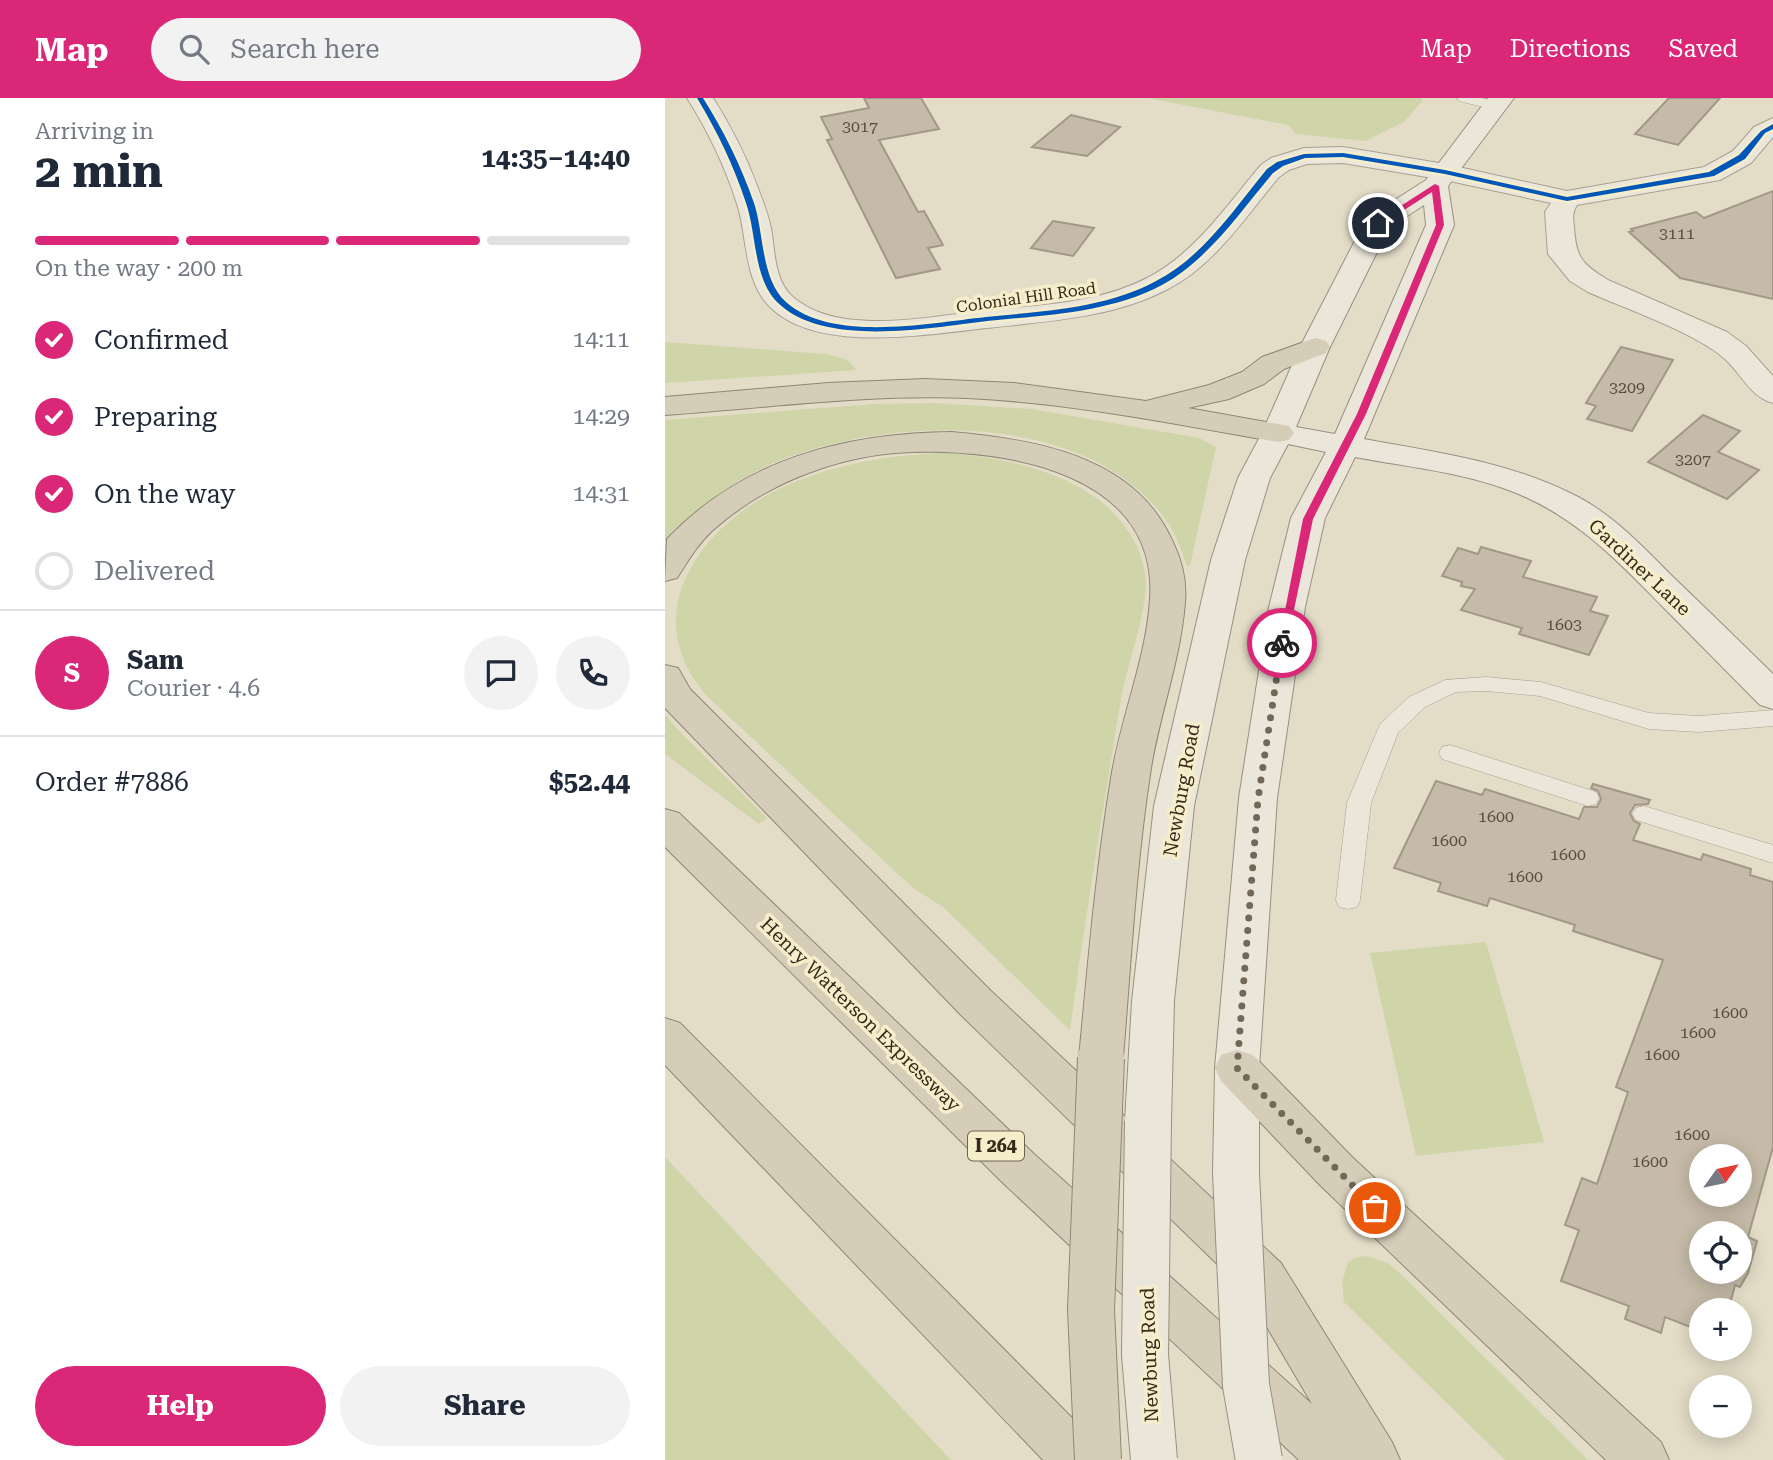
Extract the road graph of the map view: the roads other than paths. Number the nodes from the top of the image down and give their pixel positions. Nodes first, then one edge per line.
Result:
1 (700, 98) edge
2 (1464, 98) edge
3 (1498, 102) edge
4 (1773, 126) edge
5 (1440, 179) junction
6 (1567, 199) junction
7 (1315, 347) junction
8 (1773, 394) edge
9 (665, 406) edge
10 (1136, 409) junction
11 (1278, 433) junction
12 (1346, 444) junction
13 (665, 570) edge
14 (665, 677) edge
15 (1773, 696) edge
16 (1773, 719) edge
17 (1450, 753) dead end
18 (1588, 798) dead end
19 (1644, 814) dead end
20 (665, 823) edge
21 (1773, 854) edge
22 (1348, 900) dead end
23 (665, 1036) edge
24 (1237, 1068) junction
25 (1078, 1460) edge
26 (1098, 1460) edge
27 (1154, 1460) edge
28 (1259, 1460) edge
29 (1336, 1460) edge
30 (1374, 1460) edge
31 (1643, 1460) edge

1 - 5 main road, Colonial Hill Road
2 - 3 lane
3 - 5 main road, Newburg Road
4 - 6 main road
5 - 6 main road, Colonial Hill Road
5 - 7 main road, Newburg Road
5 - 12 main road
6 - 8 main road
7 - 10 highway
7 - 11 main road, Newburg Road
9 - 10 highway
10 - 11 highway
11 - 12 main road, Gardiner Lane
11 - 27 main road, Newburg Road, bridge
12 - 15 main road, Gardiner Lane
12 - 24 main road
13 - 26 highway, bridge
14 - 30 highway
16 - 22 lane
17 - 18 lane
19 - 21 lane
20 - 29 highway, Henry Watterson Expressway / I 264
23 - 25 highway
24 - 28 main road, bridge
24 - 31 highway

